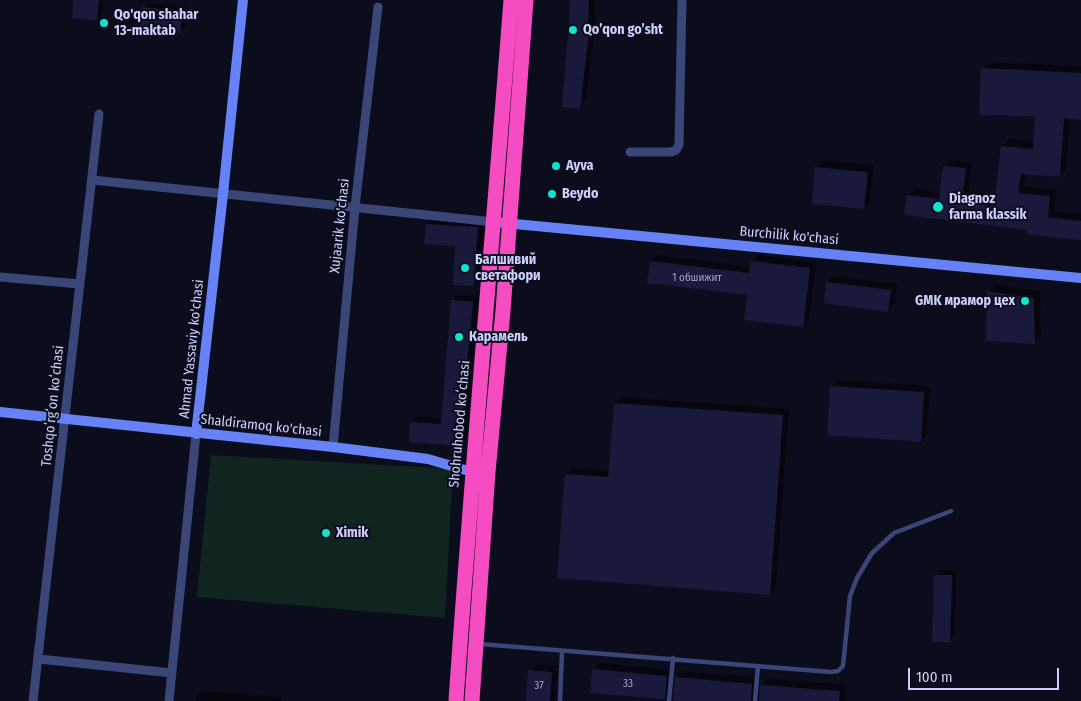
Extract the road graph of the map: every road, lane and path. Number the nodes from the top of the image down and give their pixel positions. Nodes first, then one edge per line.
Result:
1 (242, 0) edge
2 (510, 0) edge
3 (526, 0) edge
4 (682, 0) edge
5 (378, 7) dead end
6 (99, 114) dead end
7 (630, 152) dead end
8 (92, 180) junction
9 (223, 194) junction
10 (355, 207) junction
11 (502, 222) junction
12 (0, 277) edge
13 (1081, 278) edge
14 (80, 284) junction
15 (0, 412) edge
16 (65, 420) junction
17 (196, 434) junction
18 (333, 447) junction
19 (472, 472) junction
20 (488, 472) junction
21 (951, 511) dead end
22 (476, 644) junction
23 (562, 651) junction
24 (673, 658) junction
25 (39, 659) junction
26 (758, 666) junction
27 (172, 673) junction
28 (33, 701) edge
29 (169, 701) edge
30 (456, 701) edge
31 (472, 701) edge
32 (560, 701) edge
33 (669, 701) edge
34 (755, 701) edge

1 - 9 street, Ahmad Yassaviy ko'chasi
2 - 11 highway, Shohruhobod koʻchasi
3 - 11 highway, Shohruhobod koʻchasi
4 - 7 street
5 - 10 street, Xujaarik ko'chasi
6 - 8 street, Toshqoʻrgʻon koʻchasi
8 - 9 street
8 - 14 street, Toshqoʻrgʻon koʻchasi
9 - 10 street
9 - 17 street, Ahmad Yassaviy ko'chasi
10 - 11 street
10 - 18 street, Xujaarik ko'chasi
11 - 13 street, Burchilik ko'chasi
11 - 19 highway, Shohruhobod koʻchasi
11 - 20 highway, Shohruhobod koʻchasi
12 - 14 street
14 - 16 street, Toshqoʻrgʻon koʻchasi
15 - 16 street, Shaldiramoq ko'chasi
16 - 17 street, Shaldiramoq ko'chasi
16 - 25 street, Toshqoʻrgʻon koʻchasi
17 - 18 street, Shaldiramoq ko'chasi
17 - 27 street, Ahmad Yassaviy ko'chasi
18 - 19 street, Shaldiramoq ko'chasi
19 - 20 street, Shaldiramoq ko'chasi
19 - 30 highway, Shohruhobod koʻchasi
20 - 22 highway, Shohruhobod koʻchasi
21 - 26 lane
22 - 23 lane
22 - 31 highway, Shohruhobod koʻchasi
23 - 24 lane
23 - 32 lane
24 - 26 lane
24 - 33 lane
25 - 27 street
25 - 28 street, Toshqoʻrgʻon koʻchasi
26 - 34 lane
27 - 29 street, Ahmad Yassaviy ko'chasi

